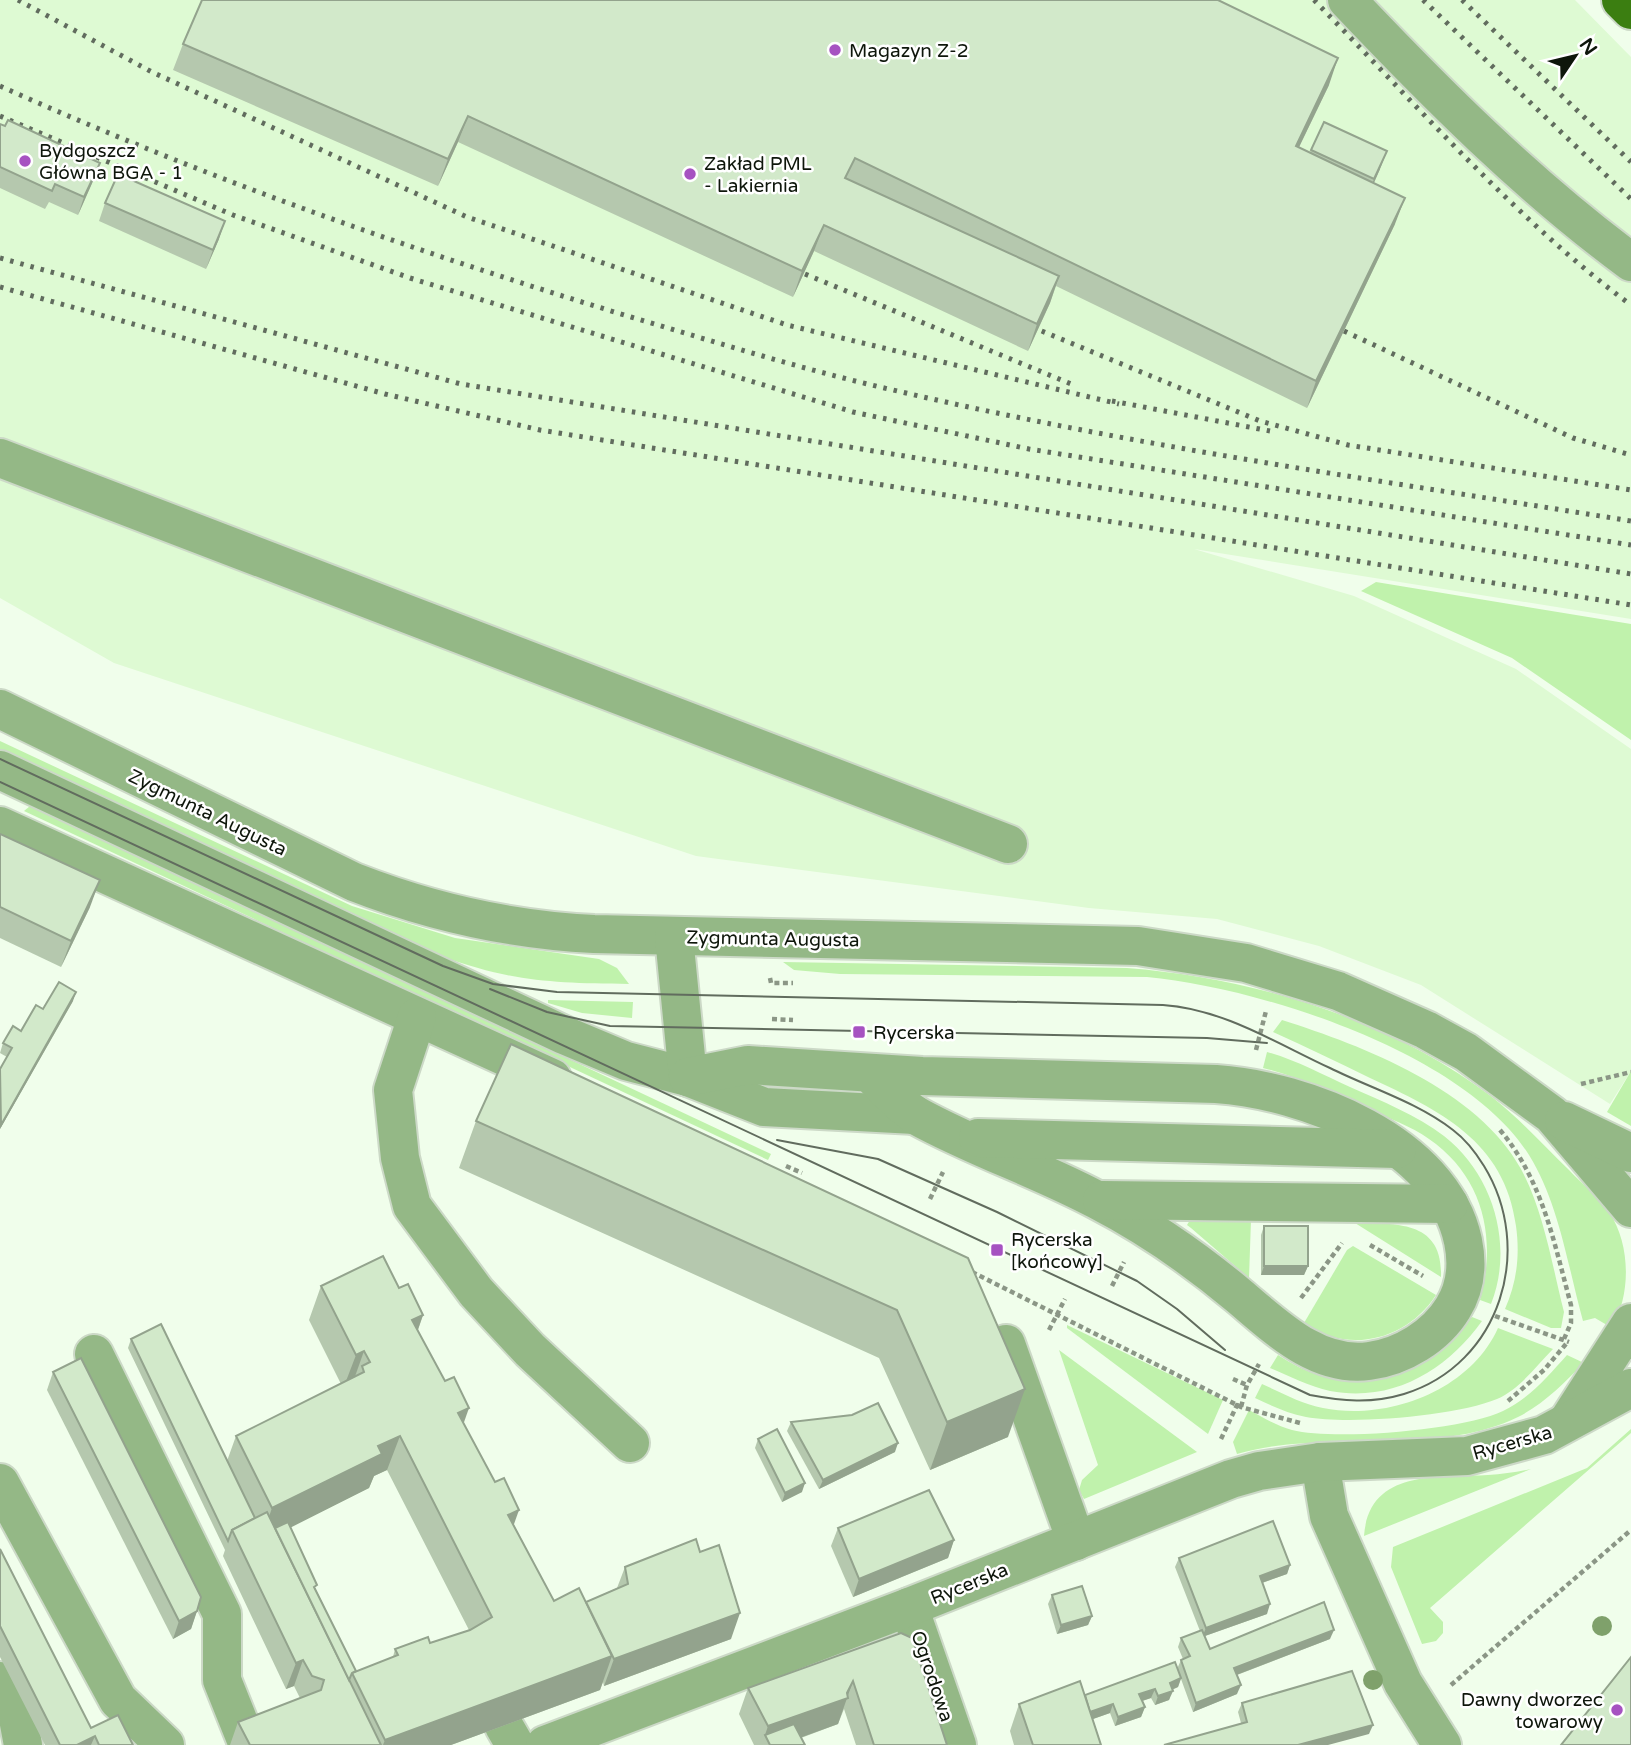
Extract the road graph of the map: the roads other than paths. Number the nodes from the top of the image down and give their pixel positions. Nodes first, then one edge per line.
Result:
1 (1347, 0) edge
2 (1621, 0) edge
3 (1631, 10) edge
4 (1631, 262) edge
5 (0, 458) edge
6 (0, 709) edge
7 (0, 770) edge
8 (0, 825) edge
9 (1008, 844) dead end
10 (674, 937) junction
11 (417, 1017) junction
12 (869, 1073) junction
13 (688, 1077) junction
14 (580, 1091) edge
15 (915, 1115) junction
16 (1552, 1115) junction
17 (965, 1138) junction
18 (1399, 1149) junction
19 (1631, 1153) edge
20 (1097, 1199) junction
21 (1449, 1204) junction
22 (1631, 1208) edge
23 (1625, 1334) edge
24 (1006, 1344) edge
25 (94, 1354) dead end
26 (1631, 1388) edge
27 (1564, 1426) junction
28 (630, 1443) dead end
29 (1320, 1462) junction
30 (0, 1483) edge
31 (1076, 1541) junction
32 (909, 1607) junction
33 (0, 1681) edge
34 (532, 1741) edge
35 (23, 1745) edge
36 (165, 1745) edge
37 (248, 1745) edge
38 (957, 1745) edge
39 (1443, 1745) edge

1 - 4 street
2 - 3 main road
5 - 9 street
6 - 10 street, Zygmunta Augusta
7 - 13 street
8 - 11 street
10 - 13 street
10 - 16 street, Zygmunta Augusta
11 - 14 street
11 - 28 street
12 - 13 street
12 - 15 street
12 - 18 street
13 - 15 street
15 - 17 street
16 - 19 street, Zygmunta Augusta
16 - 22 street, Zygmunta Augusta
17 - 18 street
17 - 20 street
18 - 21 street
20 - 21 street
20 - 21 street
23 - 27 street, Rycerska
24 - 31 street
25 - 37 street
26 - 27 street, Rycerska
27 - 29 street, Rycerska
29 - 31 street, Rycerska
29 - 39 street
30 - 36 street
31 - 32 street, Rycerska
32 - 34 street, Rycerska
32 - 38 street, Ogrodowa
33 - 35 street

